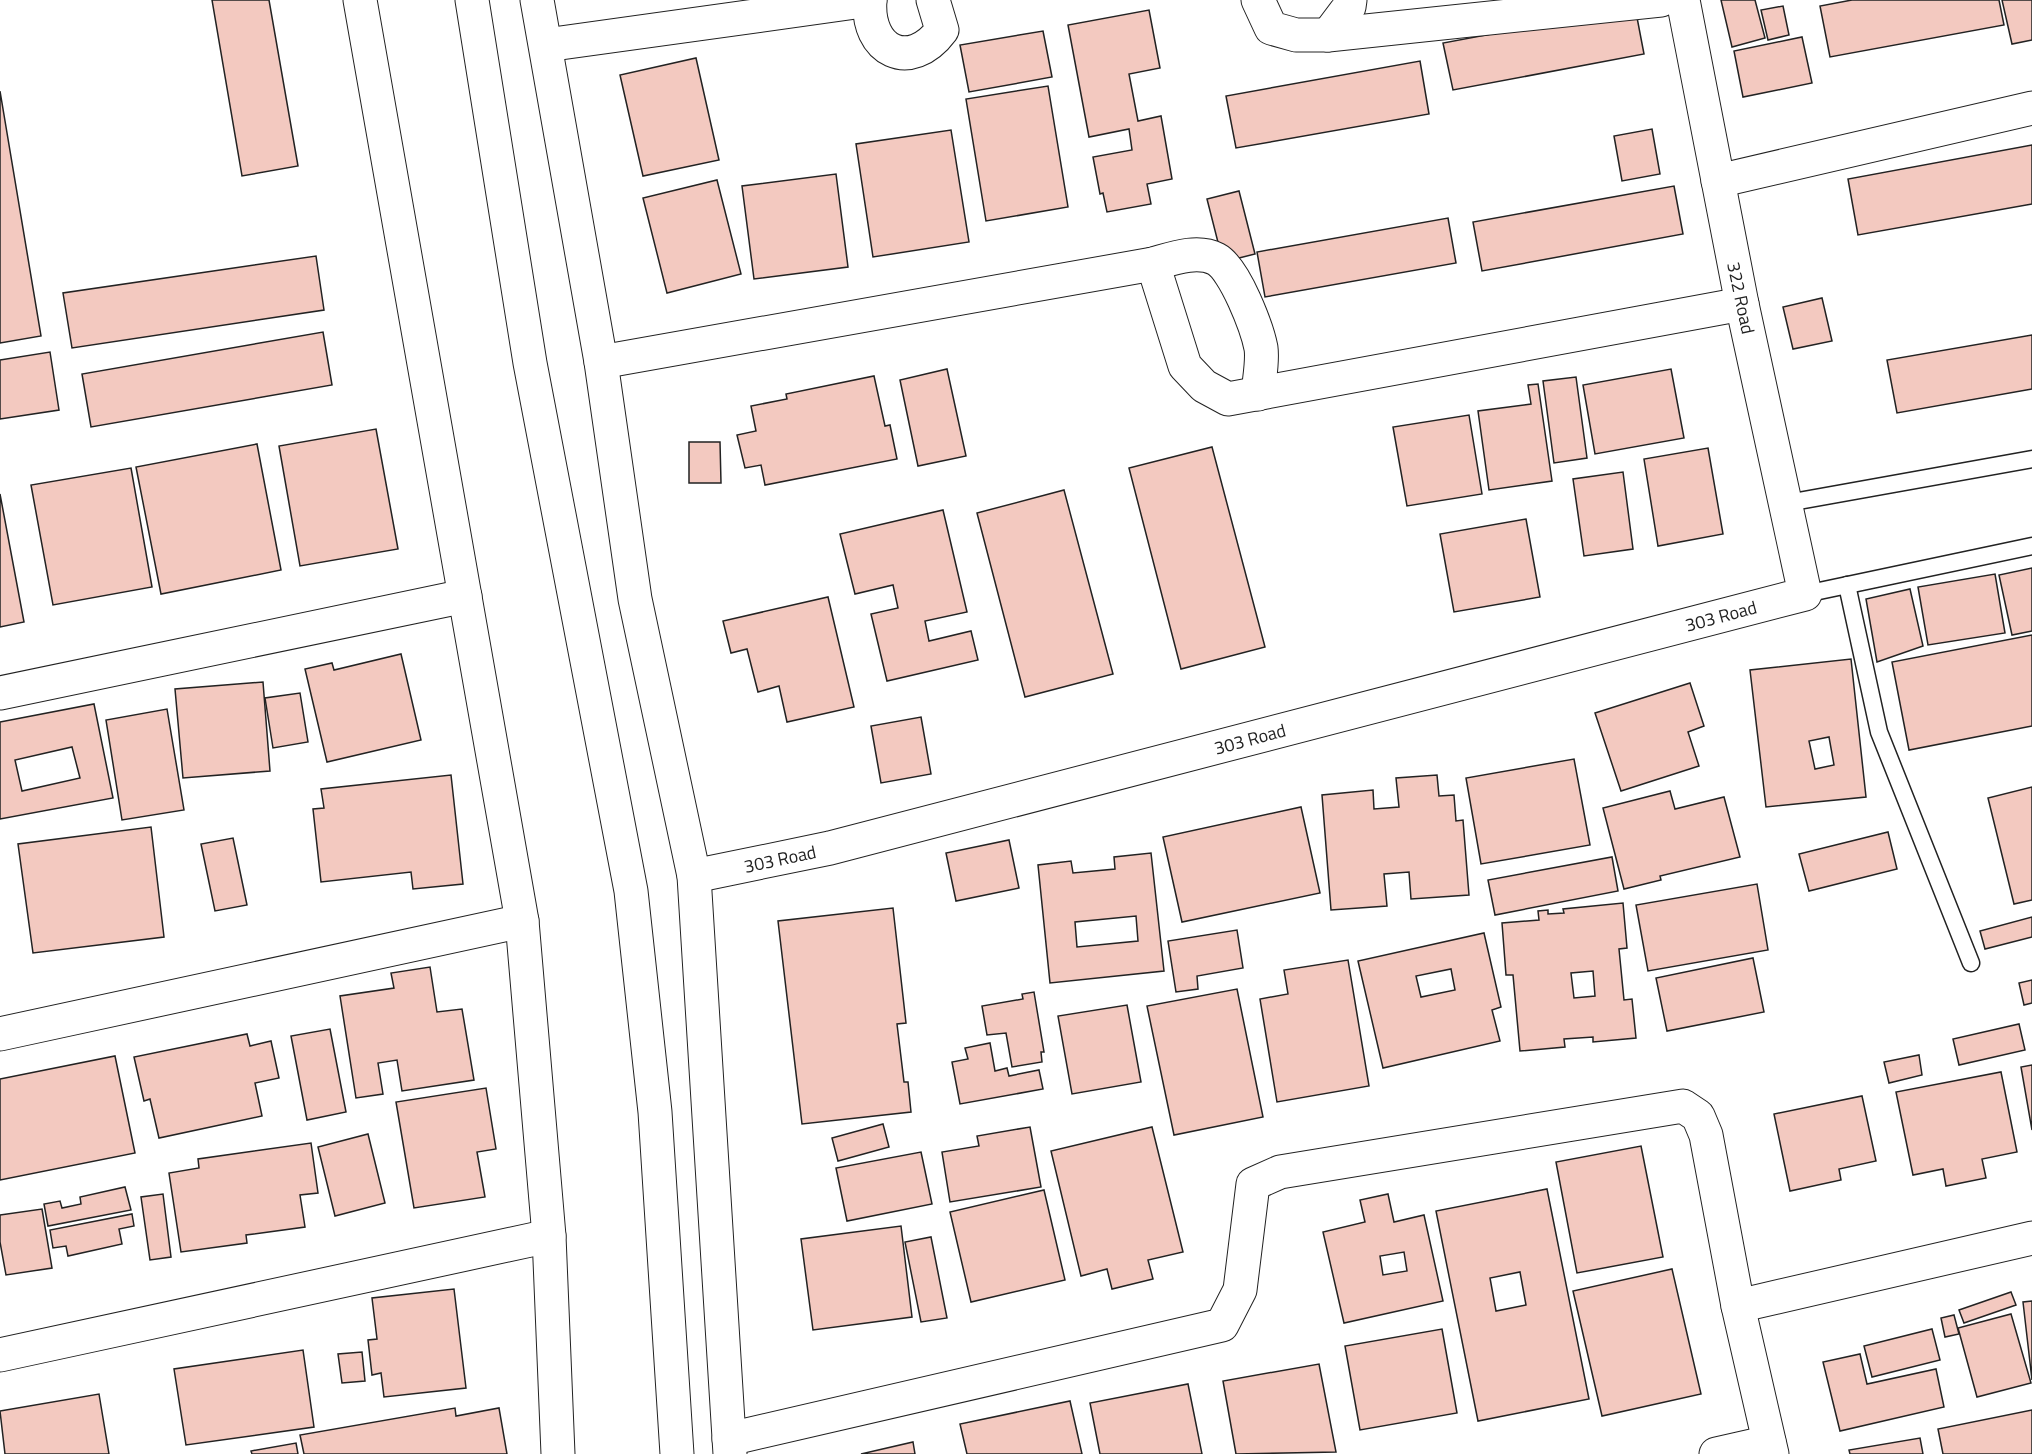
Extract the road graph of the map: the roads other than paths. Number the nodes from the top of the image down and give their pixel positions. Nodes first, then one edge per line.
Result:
1 (360, 0) edge
2 (472, 0) edge
3 (537, 0) edge
4 (870, 0) edge
5 (933, 0) edge
6 (1258, 0) edge
7 (1350, 0) edge
8 (1661, 0) edge
9 (1683, 0) edge
10 (1328, 35) junction
11 (546, 45) junction
12 (2032, 108) edge
13 (1718, 181) junction
14 (1153, 264) junction
15 (1742, 304) junction
16 (601, 362) junction
17 (1257, 394) junction
18 (2032, 459) edge
19 (1787, 503) junction
20 (2032, 546) edge
21 (1847, 585) junction
22 (1805, 594) junction
23 (465, 596) junction
24 (0, 693) edge
25 (694, 876) junction
26 (522, 921) junction
27 (1971, 963) dead end
28 (0, 1034) edge
29 (549, 1236) junction
30 (2032, 1238) edge
31 (1738, 1306) junction
32 (0, 1355) edge
33 (730, 1447) edge
34 (1770, 1448) edge
35 (558, 1454) edge
36 (677, 1454) edge
37 (1716, 1454) edge

1 - 23 street
2 - 36 street
3 - 11 street
4 - 5 street
4 - 11 street
6 - 10 street
7 - 10 street
8 - 10 street
9 - 13 street, 322 Road
11 - 16 street
12 - 13 street
13 - 15 street, 322 Road
14 - 16 street
14 - 17 street
14 - 17 street
15 - 17 street
15 - 19 street, 322 Road
16 - 25 street
18 - 19 lane
19 - 22 street, 322 Road
20 - 21 lane
21 - 22 lane
21 - 27 lane
22 - 25 street, 303 Road
23 - 24 street
23 - 26 street
25 - 33 street
26 - 28 street
26 - 29 street
29 - 32 street
29 - 35 street
30 - 31 street
31 - 33 street
31 - 34 street
34 - 37 street

